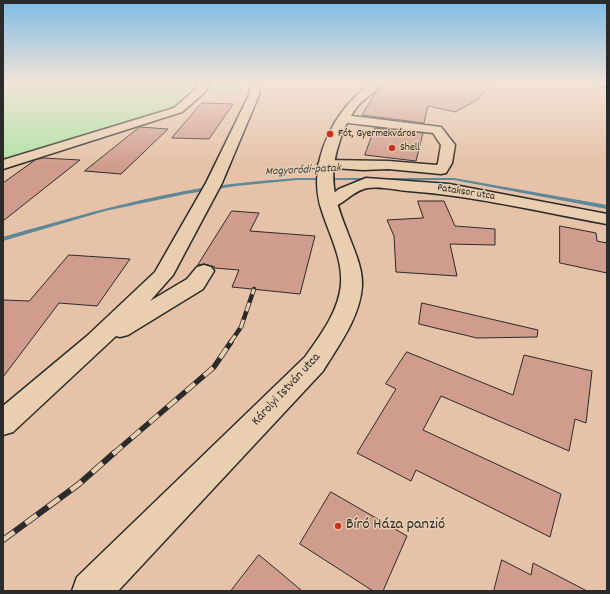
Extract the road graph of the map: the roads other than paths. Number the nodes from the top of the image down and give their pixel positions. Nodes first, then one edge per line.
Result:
1 (176, 111) edge
2 (247, 111) edge
3 (349, 111) edge
4 (344, 119) junction
5 (3, 165) edge
6 (365, 176) junction
7 (445, 179) junction
8 (325, 181) junction
9 (607, 219) edge
10 (204, 271) dead end
11 (96, 342) junction
12 (3, 423) edge
13 (91, 591) edge

1 - 5 main road
2 - 11 main road
3 - 4 main road
4 - 7 main road
4 - 8 main road
6 - 7 main road, Pataksor utca
6 - 8 main road
6 - 8 main road, Pataksor utca
7 - 9 main road, Pataksor utca
8 - 13 main road, Károlyi István utca
10 - 11 main road
11 - 12 main road

